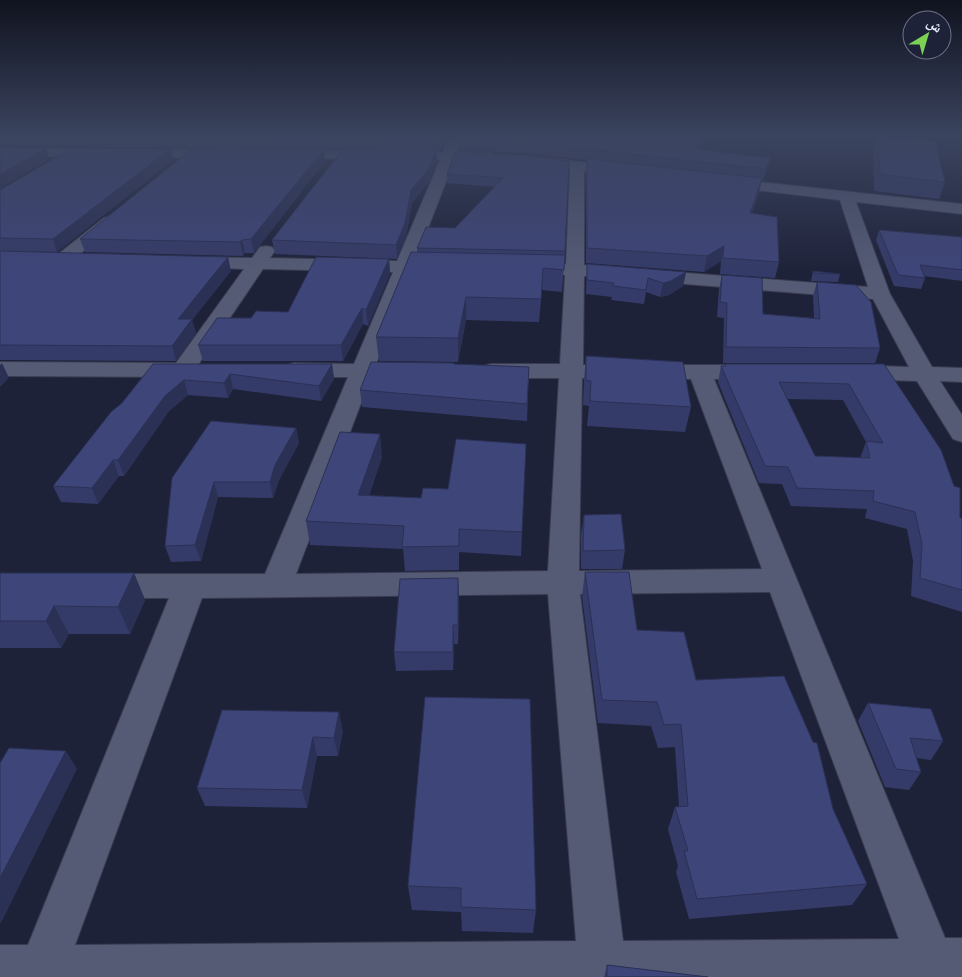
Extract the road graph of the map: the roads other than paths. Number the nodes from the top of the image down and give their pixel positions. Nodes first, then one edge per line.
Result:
1 (438, 181) edge
2 (577, 181) edge
3 (711, 181) edge
4 (846, 196) junction
5 (962, 209) edge
6 (124, 210) edge
7 (275, 240) edge
8 (92, 260) edge
9 (170, 261) edge
10 (257, 263) junction
11 (404, 267) junction
12 (461, 268) edge
13 (509, 269) edge
14 (575, 270) junction
15 (880, 294) junction
16 (0, 369) edge
17 (184, 370) junction
18 (212, 370) edge
19 (269, 370) edge
20 (364, 370) junction
21 (423, 371) edge
22 (472, 371) edge
23 (571, 371) junction
24 (700, 372) junction
25 (778, 372) edge
26 (826, 372) edge
27 (923, 372) junction
28 (962, 375) edge
29 (962, 434) edge
30 (782, 580) junction
31 (563, 582) junction
32 (76, 586) edge
33 (190, 586) junction
34 (276, 586) junction
35 (944, 967) edge
36 (27, 971) edge
37 (603, 971) edge

1 - 11 street
2 - 14 street
3 - 4 street
4 - 5 street
4 - 15 street
6 - 8 street
7 - 10 street
9 - 10 street
10 - 11 street
10 - 17 street
11 - 12 street
11 - 20 street
13 - 14 street
14 - 15 street
14 - 23 street
15 - 27 street
16 - 17 street
17 - 18 street
19 - 20 street
20 - 21 street
20 - 34 street
22 - 23 street
23 - 24 street
23 - 31 street
24 - 25 street
24 - 30 street
26 - 27 street
27 - 28 street
27 - 29 street
30 - 31 street
30 - 35 street
31 - 34 street
31 - 37 street
32 - 33 street
33 - 34 street
33 - 36 street
35 - 37 street
36 - 37 street

